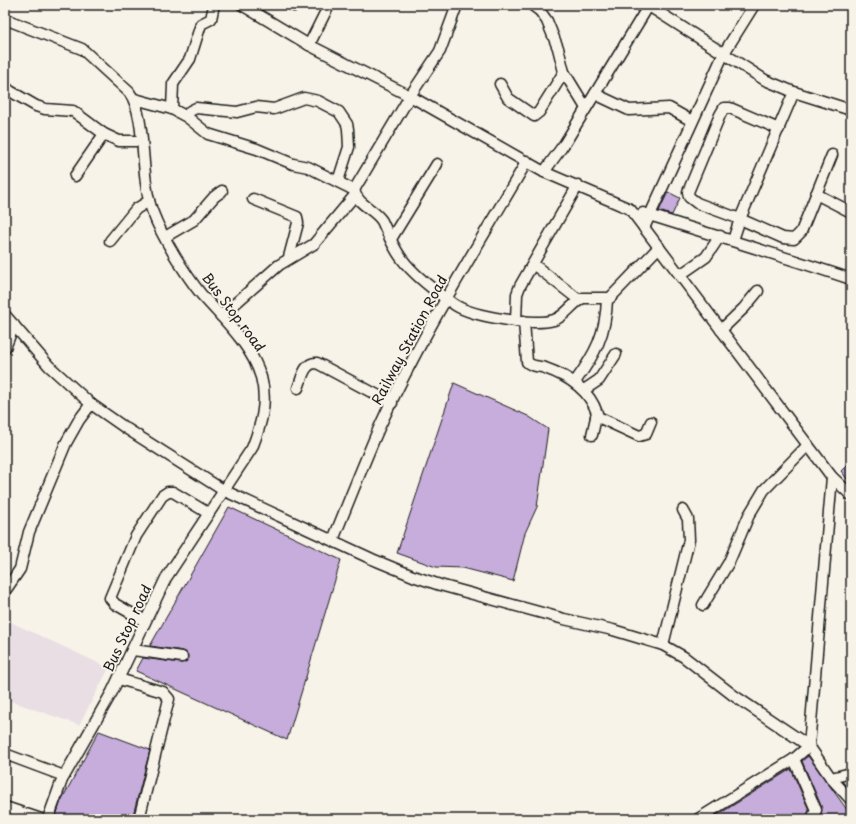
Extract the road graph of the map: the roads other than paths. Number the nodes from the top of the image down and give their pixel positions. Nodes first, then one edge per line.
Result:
1 (214, 5) edge
2 (242, 5) edge
3 (329, 5) edge
4 (457, 5) edge
5 (532, 5) edge
6 (649, 5) edge
7 (754, 5) edge
8 (5, 18) edge
9 (309, 45) junction
10 (724, 53) junction
11 (564, 72) junction
12 (500, 84) dead end
13 (5, 86) edge
14 (794, 92) junction
15 (595, 94) junction
16 (410, 96) junction
17 (135, 100) junction
18 (586, 108) junction
19 (172, 109) junction
20 (851, 110) edge
21 (187, 117) junction
22 (692, 121) junction
23 (778, 129) junction
24 (104, 134) junction
25 (141, 141) junction
26 (832, 155) dead end
27 (527, 161) junction
28 (437, 164) dead end
29 (544, 172) junction
30 (75, 176) dead end
31 (338, 181) junction
32 (578, 185) junction
33 (222, 191) dead end
34 (355, 193) junction
35 (816, 194) junction
36 (253, 200) dead end
37 (149, 202) junction
38 (630, 209) junction
39 (851, 212) edge
40 (649, 215) junction
41 (740, 219) junction
42 (644, 228) junction
43 (720, 236) junction
44 (165, 237) junction
45 (391, 239) junction
46 (733, 240) junction
47 (110, 241) dead end
48 (659, 247) junction
49 (289, 257) junction
50 (533, 264) junction
51 (680, 275) junction
52 (851, 279) edge
53 (758, 291) dead end
54 (446, 297) junction
55 (607, 299) junction
56 (579, 300) junction
57 (5, 315) edge
58 (221, 316) junction
59 (520, 321) junction
60 (14, 325) junction
61 (722, 330) junction
62 (5, 348) edge
63 (616, 354) dead end
64 (575, 382) junction
65 (298, 388) dead end
66 (584, 390) junction
67 (392, 403) junction
68 (91, 404) junction
69 (596, 416) junction
70 (651, 422) dead end
71 (592, 435) dead end
72 (808, 445) junction
73 (832, 477) junction
74 (223, 490) junction
75 (851, 495) edge
76 (683, 510) dead end
77 (208, 513) junction
78 (333, 540) junction
79 (5, 591) edge
80 (703, 606) dead end
81 (145, 621) junction
82 (663, 645) junction
83 (133, 650) junction
84 (182, 657) dead end
85 (119, 679) junction
86 (809, 746) junction
87 (5, 755) edge
88 (794, 759) junction
89 (851, 773) edge
90 (64, 776) junction
91 (831, 778) junction
92 (851, 800) edge
93 (5, 807) edge
94 (815, 818) edge
95 (41, 819) edge
96 (48, 819) edge
97 (139, 819) edge
98 (698, 819) edge

1 - 19 street
2 - 9 street
3 - 9 street
4 - 16 street
5 - 11 street
6 - 10 street
6 - 15 street
7 - 10 street
8 - 17 street
9 - 16 street
10 - 14 street
10 - 22 street
11 - 12 street
11 - 18 street
13 - 24 street
14 - 20 street
14 - 23 street
15 - 18 street
15 - 22 street
16 - 27 street
16 - 34 street
17 - 19 street
17 - 25 street, Bus Stop road
18 - 29 street
19 - 21 street
21 - 31 street
21 - 31 street
22 - 40 street
23 - 41 street
23 - 41 street
24 - 25 street
24 - 30 street
25 - 37 street, Bus Stop road
26 - 35 street
27 - 29 street
27 - 54 street, Railway Station Road
28 - 45 street
29 - 32 street
31 - 34 street
32 - 38 street
32 - 50 street
33 - 44 street
34 - 45 street
34 - 49 street
35 - 39 street
35 - 41 street
36 - 49 street
37 - 44 street, Bus Stop road
37 - 47 street
38 - 40 street
38 - 42 street
40 - 42 street
40 - 43 street
41 - 46 street
42 - 48 street
43 - 46 street
43 - 51 street
44 - 58 street, Bus Stop road
45 - 54 street
46 - 52 street
48 - 51 street
48 - 55 street
49 - 58 street
50 - 56 street
50 - 59 street
51 - 61 street
53 - 61 street
54 - 59 street
54 - 67 street, Railway Station Road
55 - 56 street
55 - 64 street
56 - 59 street
57 - 60 street
58 - 74 street, Bus Stop road
59 - 64 street
60 - 62 street
60 - 68 street
61 - 72 street
63 - 66 street
64 - 66 street
65 - 67 street
66 - 69 street
67 - 78 street, Railway Station Road
68 - 74 street
68 - 79 street
69 - 70 street
69 - 71 street
72 - 73 street
72 - 80 street
73 - 75 street
73 - 86 street
74 - 77 street, Bus Stop road
74 - 78 street
76 - 82 street
77 - 81 street, Bus Stop road
77 - 81 street
78 - 82 street
81 - 83 street, Bus Stop road
82 - 86 street
83 - 84 street
83 - 85 street, Bus Stop road
85 - 90 street, Bus Stop road
85 - 97 street
86 - 88 street
86 - 91 street
87 - 90 street
88 - 94 street
88 - 98 street
89 - 91 street
90 - 96 street, Bus Stop road
91 - 92 street
93 - 95 street

